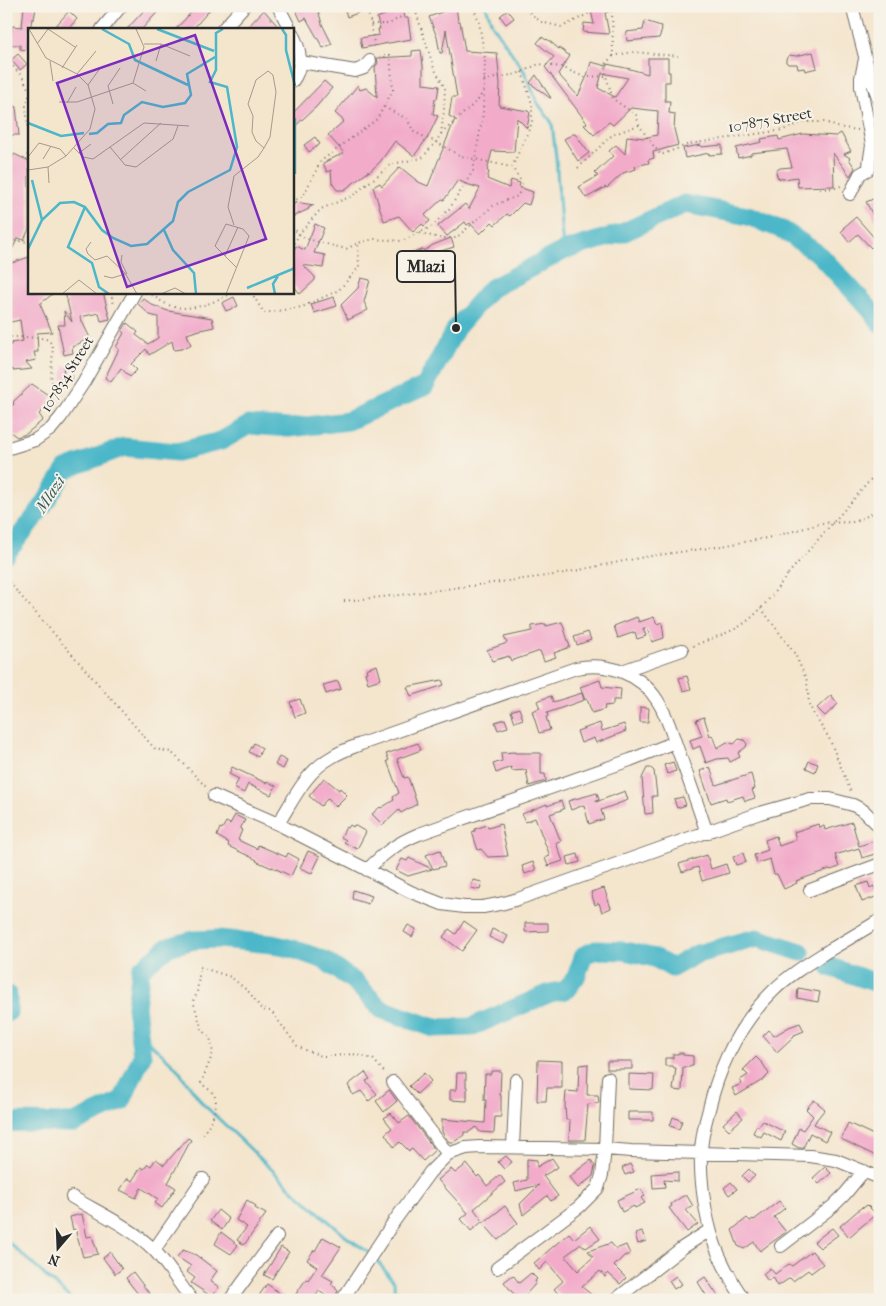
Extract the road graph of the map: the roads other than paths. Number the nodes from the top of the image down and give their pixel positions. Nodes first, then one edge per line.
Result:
1 (121, 6) edge
2 (244, 6) edge
3 (278, 6) edge
4 (852, 6) edge
5 (103, 28) edge
6 (223, 28) edge
7 (289, 28) edge
8 (294, 37) edge
9 (865, 59) junction
10 (370, 61) dead end
11 (301, 62) junction
12 (875, 77) edge
13 (294, 79) edge
14 (880, 102) edge
15 (850, 194) dead end
16 (135, 294) edge
17 (6, 449) edge
18 (682, 650) road end
19 (622, 671) junction
20 (675, 742) junction
21 (214, 796) road end
22 (278, 824) junction
23 (880, 827) edge
24 (707, 833) junction
25 (880, 864) edge
26 (367, 870) junction
27 (810, 890) dead end
28 (880, 920) edge
29 (608, 1078) dead end
30 (516, 1080) dead end
31 (393, 1082) road end
32 (513, 1148) junction
33 (605, 1149) junction
34 (701, 1153) junction
35 (448, 1154) junction
36 (864, 1171) junction
37 (880, 1178) edge
38 (203, 1179) dead end
39 (72, 1198) dead end
40 (710, 1230) junction
41 (277, 1236) dead end
42 (781, 1246) dead end
43 (154, 1250) junction
44 (497, 1268) dead end
45 (192, 1300) edge
46 (230, 1300) edge
47 (342, 1300) edge
48 (616, 1300) edge
49 (744, 1300) edge

1 - 5 street
2 - 6 street
3 - 7 street
4 - 9 street
8 - 11 street
9 - 12 street
9 - 15 street
10 - 11 street
11 - 13 street
12 - 14 street
16 - 17 street, 107834 Street
18 - 19 street
19 - 20 street
19 - 22 street
20 - 24 street
20 - 26 street
21 - 22 street
22 - 26 street
23 - 24 street
24 - 26 street
25 - 27 street
28 - 34 street
29 - 33 street
30 - 32 street
31 - 35 street
32 - 33 street
32 - 35 street
33 - 34 street
33 - 44 street
34 - 36 street
34 - 40 street
35 - 47 street
36 - 37 street
36 - 42 street
38 - 43 street
39 - 43 street
40 - 48 street
40 - 49 street
41 - 46 street
43 - 45 street

